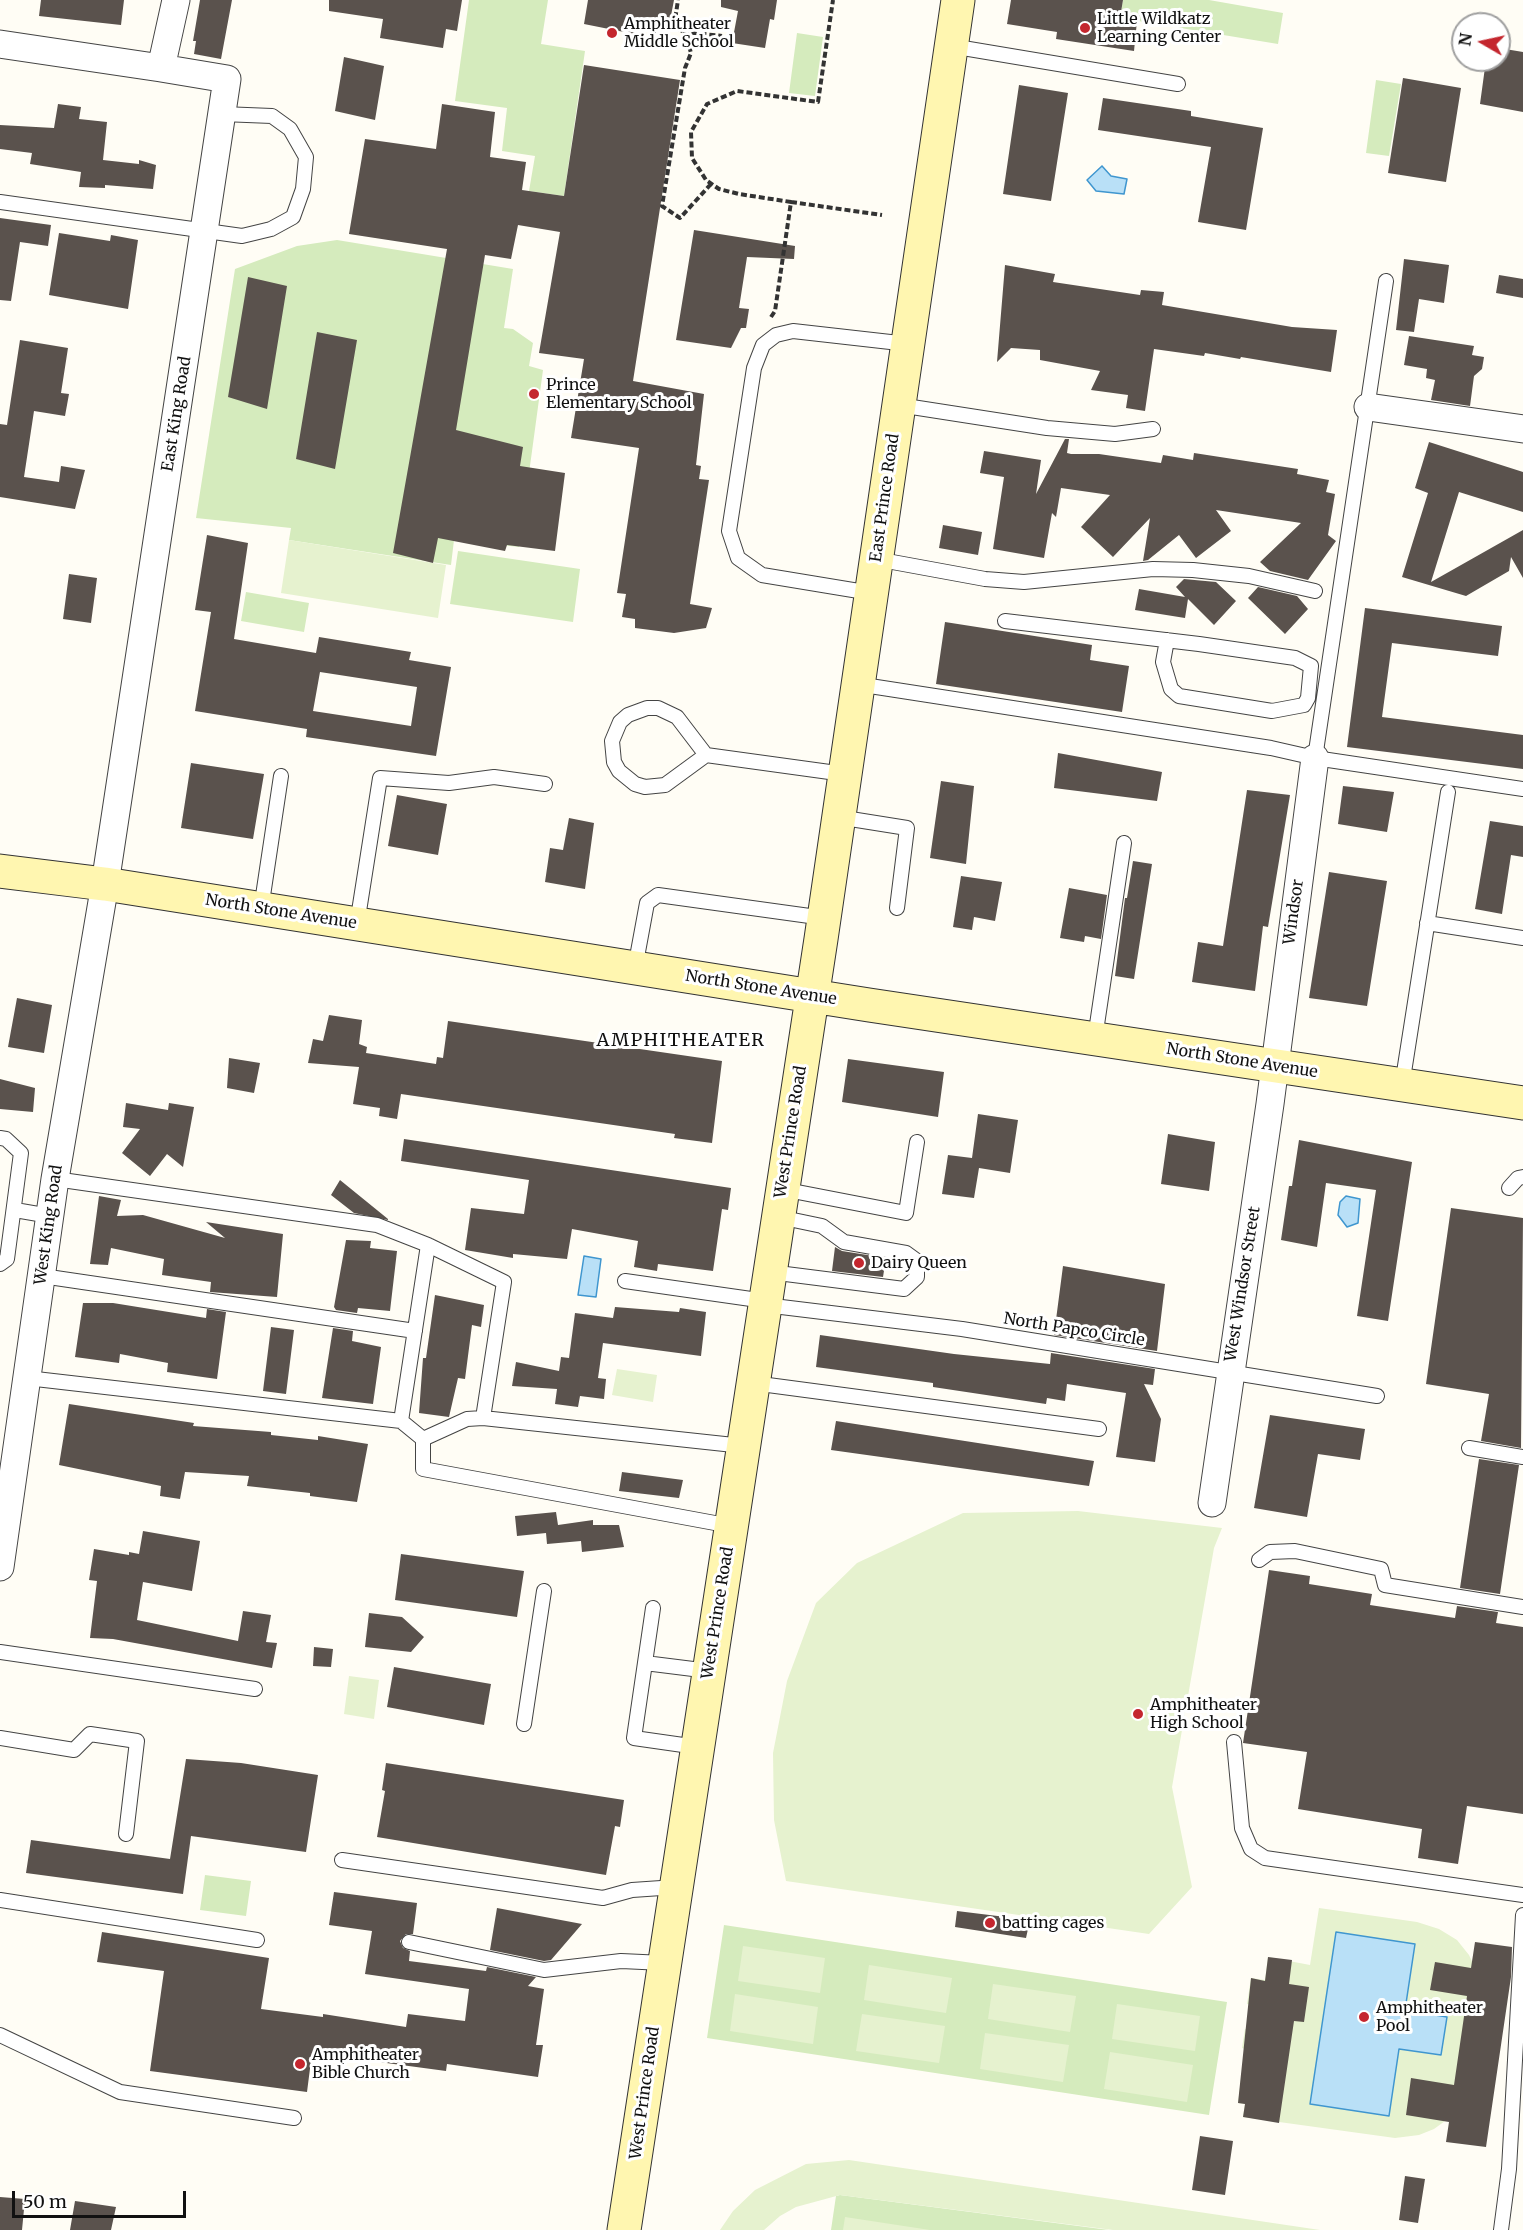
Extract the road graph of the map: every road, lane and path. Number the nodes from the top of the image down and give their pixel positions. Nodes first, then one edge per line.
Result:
1 (176, 0) edge
2 (678, 0) edge
3 (834, 0) edge
4 (958, 0) edge
5 (651, 24) dead end
6 (674, 27) junction
7 (685, 32) junction
8 (722, 36) dead end
9 (0, 44) edge
10 (951, 46) junction
11 (161, 68) junction
12 (1178, 84) dead end
13 (222, 114) junction
14 (711, 184) junction
15 (0, 202) edge
16 (791, 202) junction
17 (882, 215) dead end
18 (205, 231) junction
19 (1386, 281) dead end
20 (770, 319) dead end
21 (908, 344) junction
22 (898, 405) junction
23 (1368, 407) junction
24 (1153, 429) dead end
25 (1523, 429) edge
26 (876, 559) junction
27 (1315, 591) dead end
28 (871, 593) junction
29 (1005, 621) dead end
30 (1167, 640) junction
31 (857, 684) junction
32 (706, 755) junction
33 (1315, 758) junction
34 (844, 774) junction
35 (281, 776) dead end
36 (545, 784) dead end
37 (1523, 789) edge
38 (1448, 792) dead end
39 (838, 817) junction
40 (1124, 843) dead end
41 (0, 871) edge
42 (105, 885) junction
43 (897, 908) dead end
44 (261, 909) junction
45 (824, 918) junction
46 (1428, 923) junction
47 (357, 924) junction
48 (1523, 938) edge
49 (635, 968) junction
50 (812, 995) junction
51 (1095, 1038) junction
52 (1274, 1066) junction
53 (1402, 1085) junction
54 (1523, 1103) edge
55 (0, 1138) edge
56 (917, 1142) dead end
57 (1523, 1177) edge
58 (55, 1179) junction
59 (1509, 1188) dead end
60 (780, 1203) junction
61 (15, 1210) junction
62 (50, 1216) junction
63 (428, 1245) junction
64 (0, 1264) edge
65 (42, 1276) junction
66 (625, 1281) dead end
67 (766, 1293) junction
68 (415, 1331) junction
69 (1230, 1372) junction
70 (27, 1378) junction
71 (753, 1383) junction
72 (1377, 1396) dead end
73 (483, 1418) junction
74 (401, 1421) junction
75 (1099, 1429) dead end
76 (423, 1439) junction
77 (743, 1446) junction
78 (1469, 1448) dead end
79 (1523, 1457) edge
80 (1212, 1503) dead end
81 (731, 1526) junction
82 (1259, 1560) dead end
83 (0, 1567) edge
84 (544, 1591) dead end
85 (1523, 1607) edge
86 (653, 1608) dead end
87 (0, 1652) edge
88 (645, 1663) junction
89 (709, 1671) junction
90 (255, 1689) dead end
91 (524, 1724) dead end
92 (0, 1738) edge
93 (1234, 1742) dead end
94 (697, 1747) junction
95 (126, 1834) dead end
96 (342, 1860) dead end
97 (676, 1887) junction
98 (1523, 1895) edge
99 (0, 1900) edge
100 (1523, 1915) edge
101 (257, 1940) dead end
102 (409, 1942) dead end
103 (664, 1963) junction
104 (0, 2036) edge
105 (294, 2118) dead end
106 (624, 2230) edge
107 (1501, 2230) edge

1 - 11 street
2 - 6 path
3 - 14 path
4 - 10 main road, East Prince Road
5 - 6 path
6 - 7 path
7 - 8 path
7 - 14 path
9 - 11 street
10 - 12 lane
10 - 21 main road, East Prince Road
11 - 13 street, East King Road
13 - 18 street, East King Road
13 - 18 lane
14 - 16 path
15 - 18 lane
16 - 17 path
16 - 20 path
18 - 42 street, East King Road
19 - 23 lane
21 - 22 main road, East Prince Road
21 - 28 lane
22 - 24 lane
22 - 26 main road, East Prince Road
23 - 25 street
23 - 33 lane
26 - 27 lane
26 - 28 main road, East Prince Road
28 - 31 main road, East Prince Road
29 - 30 lane
30 - 30 lane
31 - 33 lane
31 - 34 main road, East Prince Road
32 - 32 lane
32 - 34 lane
33 - 37 lane
33 - 52 street, Windsor
34 - 39 main road, East Prince Road
35 - 44 lane
36 - 47 lane
38 - 46 lane
39 - 43 lane
39 - 45 main road, East Prince Road
40 - 51 lane
41 - 42 main road, North Stone Avenue
42 - 44 main road, North Stone Avenue
42 - 58 street, West King Road
44 - 47 main road, North Stone Avenue
45 - 49 lane
45 - 50 main road, East Prince Road
46 - 48 lane
46 - 53 lane
47 - 49 main road, North Stone Avenue
49 - 50 main road, North Stone Avenue
50 - 51 main road, North Stone Avenue
50 - 60 main road, West Prince Road
51 - 52 main road, North Stone Avenue
52 - 53 main road, North Stone Avenue
52 - 69 street, West Windsor Street
53 - 54 main road, North Stone Avenue
55 - 61 lane
56 - 60 lane
57 - 59 lane
58 - 62 street, West King Road
58 - 63 lane
60 - 67 main road, West Prince Road
60 - 67 lane
61 - 62 lane
61 - 64 lane
62 - 65 street, West King Road
63 - 68 lane
63 - 73 lane
65 - 68 lane
65 - 70 street, West King Road
66 - 67 lane
67 - 69 lane, North Papco Circle
67 - 71 main road, West Prince Road
68 - 74 lane
69 - 72 lane, North Papco Circle
69 - 80 street, West Windsor Street
70 - 74 lane
70 - 83 street, West King Road
71 - 75 lane
71 - 77 main road, West Prince Road
73 - 76 lane
73 - 77 lane
74 - 76 lane
76 - 81 lane
77 - 81 main road, West Prince Road
78 - 79 lane
81 - 89 main road, West Prince Road
82 - 85 lane
84 - 91 lane
86 - 88 lane
87 - 90 lane
88 - 89 lane
88 - 94 lane
89 - 94 main road, West Prince Road
92 - 95 lane
93 - 98 lane
94 - 97 main road, West Prince Road
96 - 97 lane
97 - 103 main road, West Prince Road
99 - 101 lane
100 - 107 lane
102 - 103 lane
103 - 106 main road, West Prince Road
104 - 105 lane

